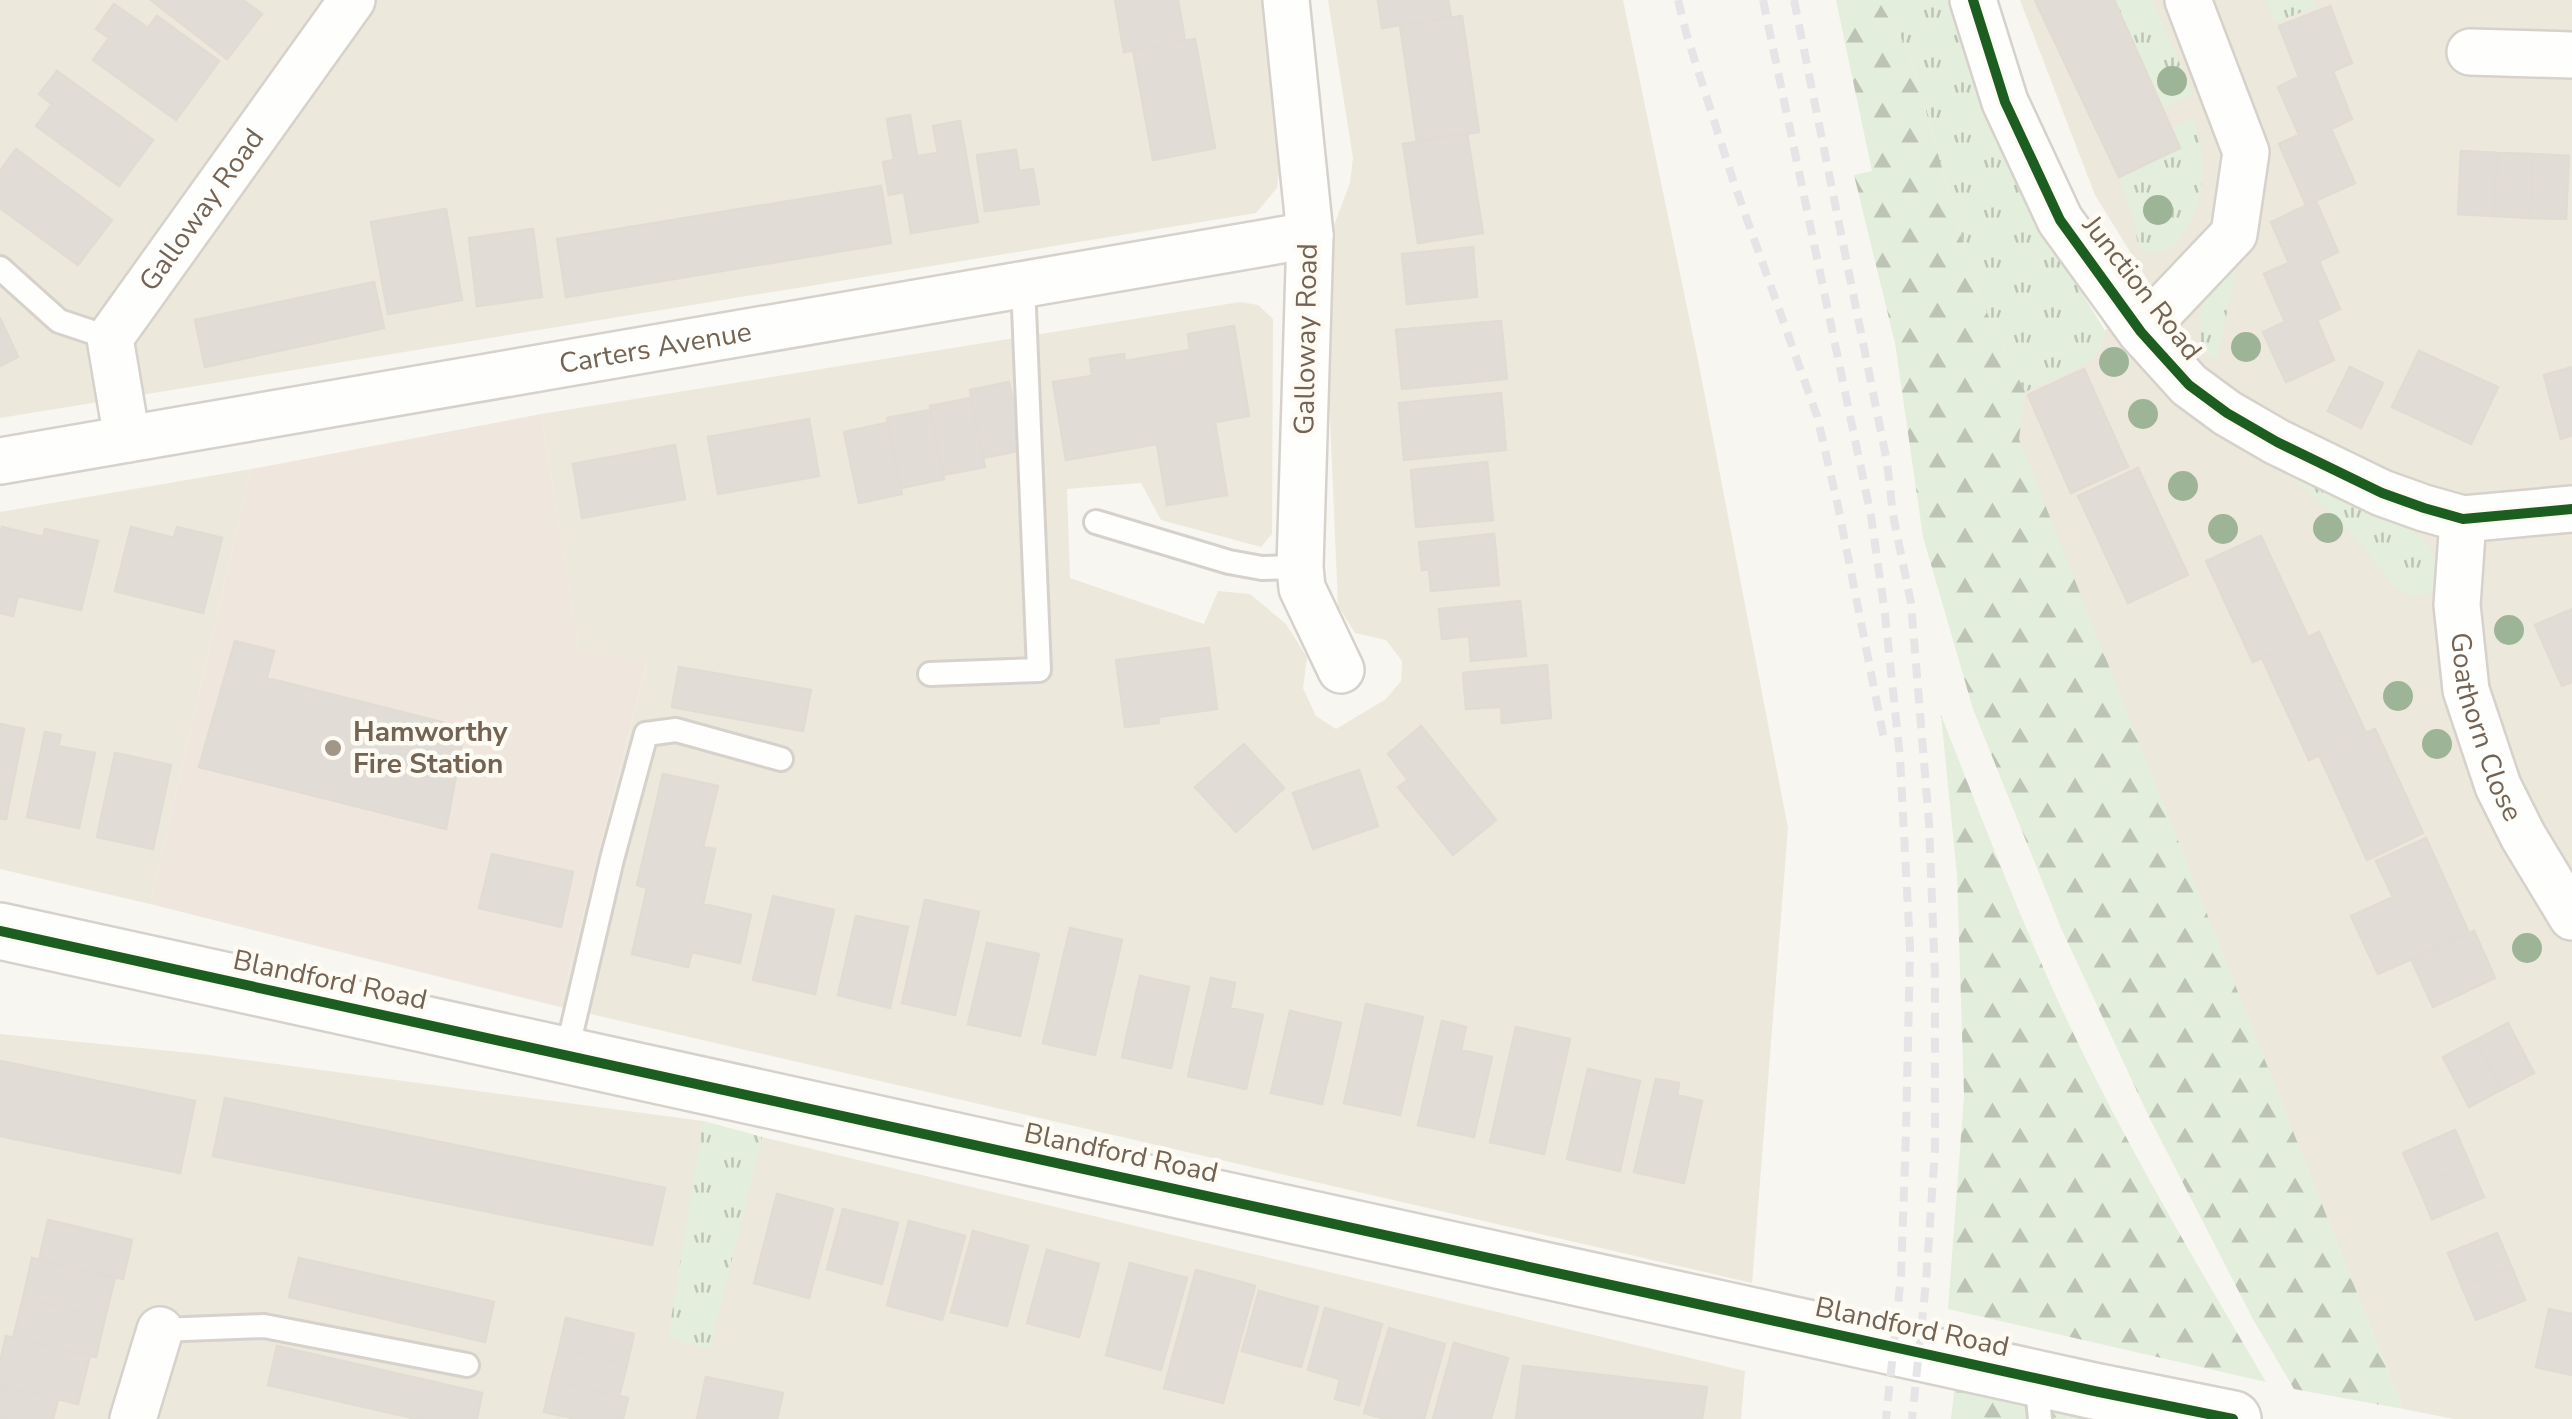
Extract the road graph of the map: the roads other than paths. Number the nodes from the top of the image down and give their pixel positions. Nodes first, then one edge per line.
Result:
1 (1286, 0) edge
2 (1972, 0) edge
3 (2188, 0) edge
4 (356, 1) edge
5 (2470, 52) dead end
6 (2572, 55) edge
7 (1310, 235) junction
8 (0, 268) edge
9 (1024, 284) junction
10 (2141, 332) junction
11 (110, 338) junction
12 (126, 440) junction
13 (0, 461) edge
14 (2572, 509) edge
15 (2463, 519) junction
16 (1096, 522) dead end
17 (1300, 567) junction
18 (1341, 670) dead end
19 (930, 674) dead end
20 (780, 759) dead end
21 (2572, 916) edge
22 (0, 931) edge
23 (566, 1055) junction
24 (160, 1330) joint
25 (468, 1365) dead end
26 (2038, 1398) edge
27 (133, 1419) edge
28 (2233, 1419) edge

1 - 7 street, Galloway Road
2 - 10 street, Junction Road
3 - 10 street, Junction Road
4 - 11 street, Galloway Road
5 - 6 street
7 - 9 street, Carters Avenue
7 - 17 street, Galloway Road
8 - 11 lane
9 - 12 street, Carters Avenue
9 - 19 lane
10 - 15 street, Junction Road
11 - 12 street
12 - 13 street, Carters Avenue
14 - 15 street, Junction Road
15 - 21 street, Goathorn Close
16 - 17 lane
17 - 18 street, Galloway Road
20 - 23 lane
22 - 23 main road, Blandford Road
23 - 26 main road, Blandford Road
24 - 25 lane
24 - 27 street
26 - 28 main road, Blandford Road

